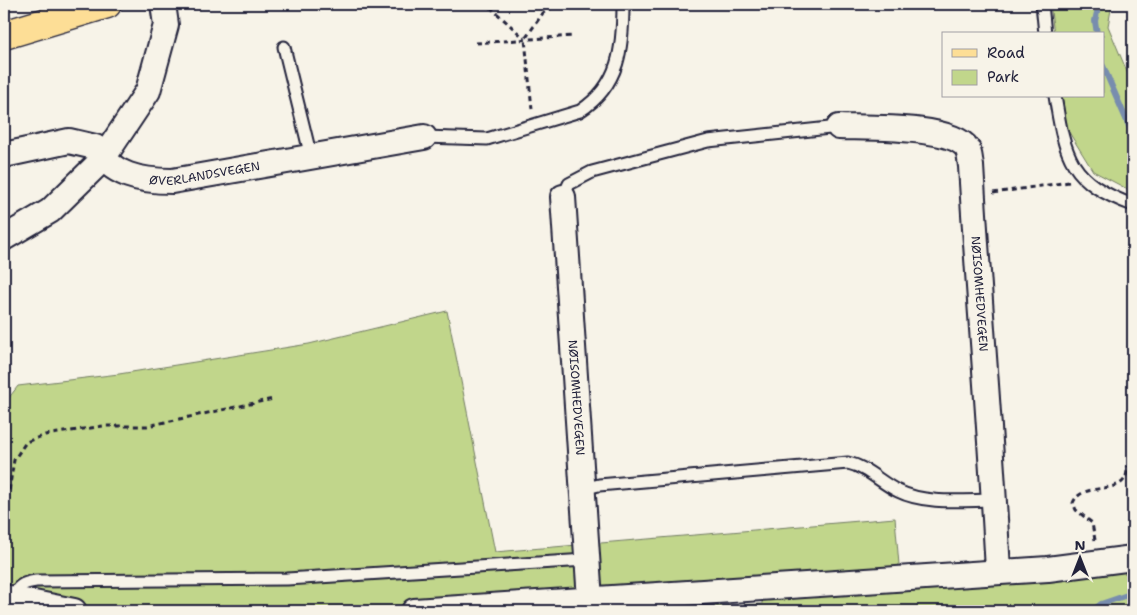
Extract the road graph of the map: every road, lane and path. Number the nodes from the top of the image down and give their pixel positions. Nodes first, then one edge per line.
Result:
1 (107, 4) edge
2 (163, 4) edge
3 (557, 4) edge
4 (623, 4) edge
5 (1042, 4) edge
6 (490, 7) dead end
7 (1045, 32) edge
8 (4, 35) edge
9 (573, 36) dead end
10 (525, 39) junction
11 (476, 43) dead end
12 (284, 47) dead end
13 (1055, 98) edge
14 (534, 125) junction
15 (839, 127) joint
16 (424, 137) joint
17 (4, 156) edge
18 (311, 157) junction
19 (102, 160) junction
20 (1082, 176) junction
21 (973, 194) junction
22 (563, 197) joint
23 (1133, 205) edge
24 (4, 238) edge
25 (272, 399) dead end
26 (1128, 466) dead end
27 (582, 489) junction
28 (994, 500) junction
29 (4, 507) edge
30 (1133, 558) edge
31 (586, 560) junction
32 (1095, 563) junction
33 (998, 571) junction
34 (8, 597) edge
35 (590, 600) junction
36 (74, 611) edge
37 (414, 611) edge

1 - 8 main road
2 - 19 street
3 - 10 path
4 - 14 lane
5 - 7 lane
6 - 10 path
9 - 10 path
10 - 11 path
10 - 14 path
12 - 18 lane
13 - 20 lane
14 - 16 lane
15 - 21 street, NØISOMHEDVEGEN
15 - 22 lane
16 - 18 street, ØVERLANDSVEGEN
17 - 19 street, ØVERLANDSVEGEN
18 - 19 street, ØVERLANDSVEGEN
19 - 24 street
20 - 21 path
20 - 23 lane
21 - 28 street, NØISOMHEDVEGEN
22 - 27 street, NØISOMHEDVEGEN
25 - 29 path
26 - 32 path
27 - 28 lane
27 - 31 street, NØISOMHEDVEGEN
28 - 33 street, NØISOMHEDVEGEN
30 - 32 street
31 - 34 lane
31 - 35 street, NØISOMHEDVEGEN
32 - 33 street
33 - 35 street
34 - 36 street
35 - 37 street

